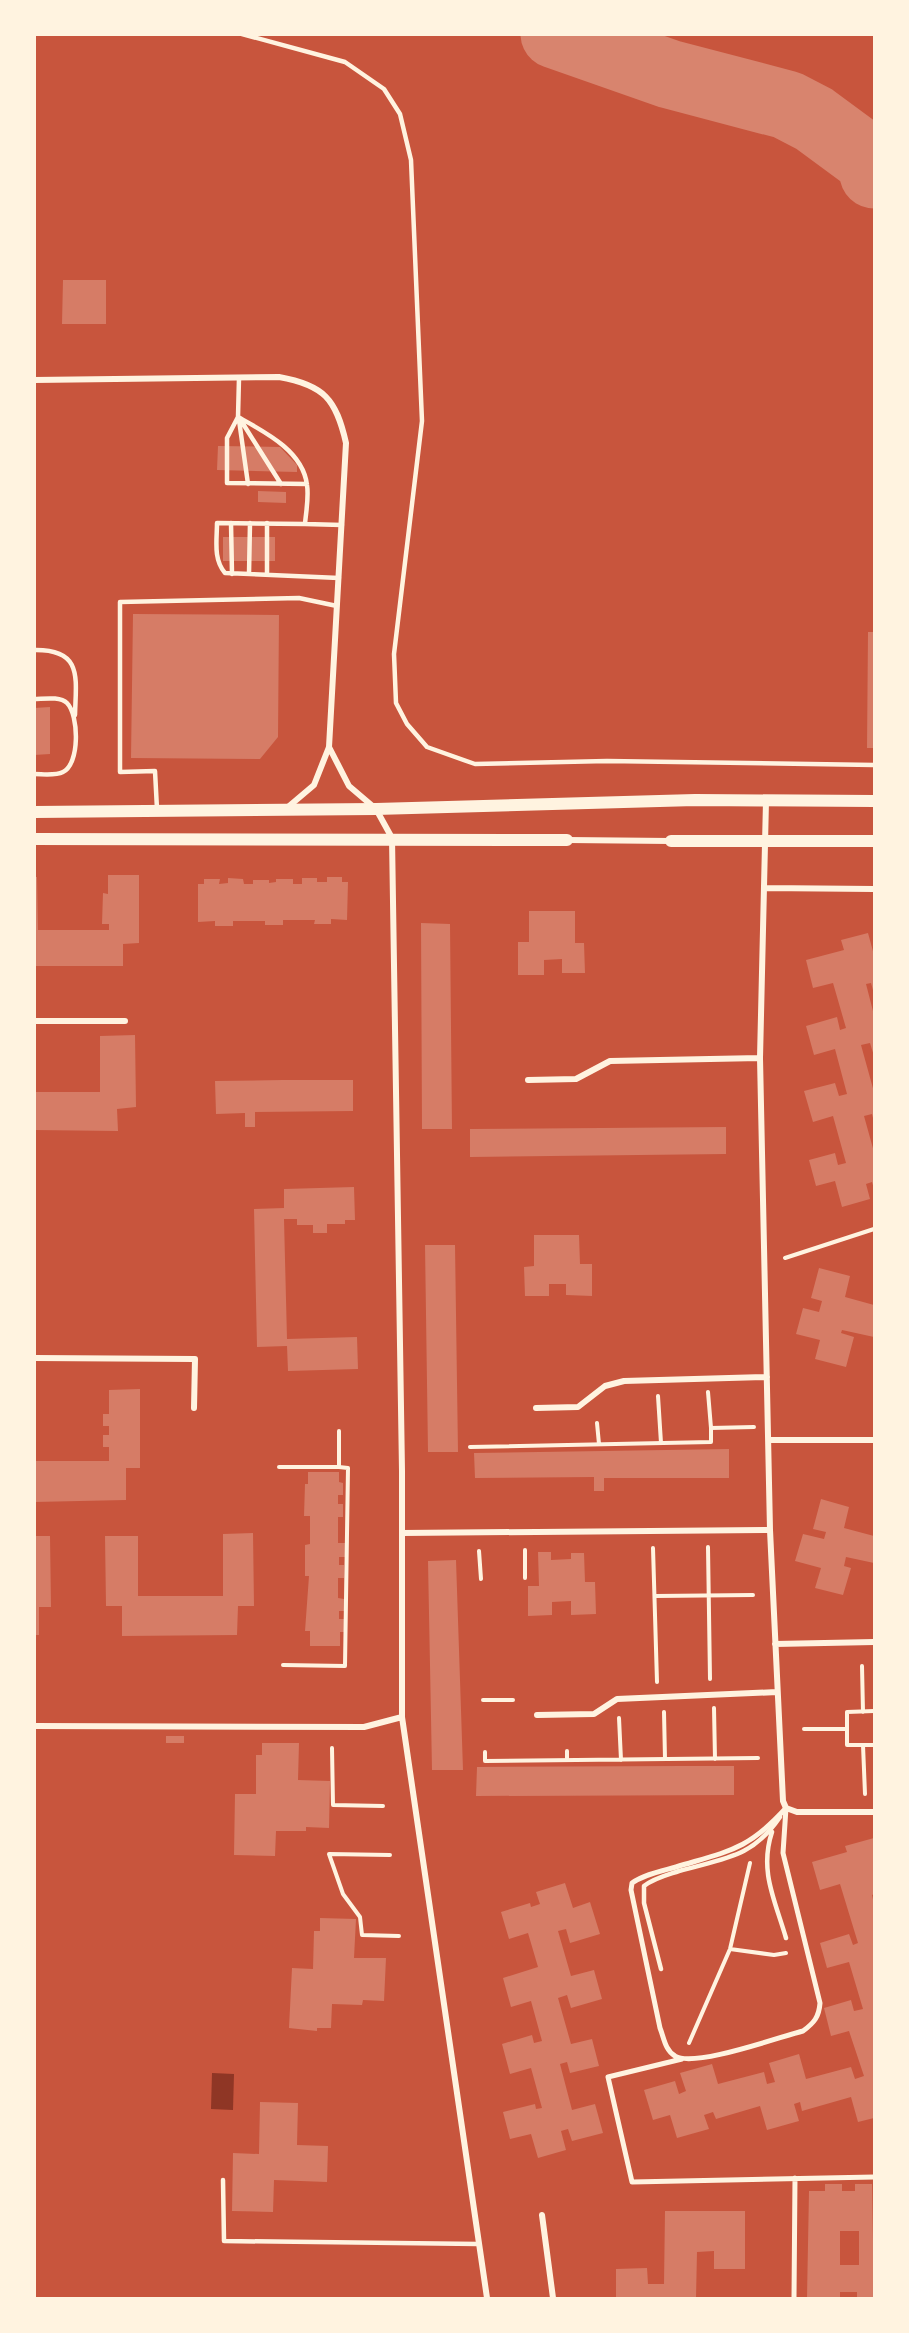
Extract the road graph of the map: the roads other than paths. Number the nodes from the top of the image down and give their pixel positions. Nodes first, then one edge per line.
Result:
1 (242, 34) edge
2 (239, 378) junction
3 (34, 380) edge
4 (238, 417) junction
5 (248, 484) junction
6 (281, 484) junction
7 (307, 484) junction
8 (231, 523) junction
9 (250, 523) junction
10 (267, 523) junction
11 (305, 524) junction
12 (342, 525) junction
13 (232, 574) junction
14 (249, 574) junction
15 (267, 575) junction
16 (339, 578) junction
17 (337, 606) junction
18 (34, 651) edge
19 (34, 699) edge
20 (75, 718) junction
21 (329, 747) junction
22 (874, 765) edge
23 (34, 774) edge
24 (766, 800) junction
25 (874, 801) edge
26 (376, 809) junction
27 (157, 811) junction
28 (284, 811) junction
29 (34, 812) edge
30 (392, 838) junction
31 (34, 839) edge
32 (567, 840) joint
33 (671, 841) joint
34 (874, 841) edge
35 (765, 842) junction
36 (764, 888) junction
37 (874, 889) edge
38 (34, 1021) edge
39 (125, 1021) dead end
40 (760, 1058) junction
41 (528, 1080) dead end
42 (34, 1358) edge
43 (766, 1377) junction
44 (194, 1408) dead end
45 (536, 1408) dead end
46 (769, 1440) junction
47 (874, 1440) edge
48 (770, 1530) junction
49 (402, 1533) junction
50 (874, 1642) edge
51 (775, 1644) junction
52 (777, 1692) junction
53 (537, 1715) dead end
54 (402, 1717) junction
55 (34, 1726) edge
56 (786, 1808) junction
57 (874, 1812) edge
58 (774, 1826) junction
59 (786, 1938) dead end
60 (661, 1969) dead end
61 (682, 2059) junction
62 (874, 2177) edge
63 (795, 2178) junction
64 (223, 2180) dead end
65 (542, 2215) dead end
66 (478, 2244) junction
67 (487, 2298) edge
68 (553, 2298) edge
69 (794, 2298) edge

1 - 22 lane
2 - 3 street
2 - 4 lane
2 - 12 street
4 - 5 lane
4 - 5 lane
4 - 6 lane
4 - 7 lane
5 - 6 lane
6 - 7 lane
7 - 11 lane
8 - 9 lane
8 - 13 lane
8 - 13 lane
9 - 10 lane
9 - 14 lane
10 - 11 lane
10 - 15 lane
11 - 12 lane
12 - 16 street
13 - 14 lane
14 - 15 lane
15 - 16 lane
16 - 17 street
17 - 21 street
17 - 27 lane
18 - 20 lane
19 - 20 lane
20 - 23 lane
21 - 26 street
21 - 28 street
24 - 25 main road
24 - 26 main road
24 - 35 street
26 - 28 main road
26 - 30 street
27 - 28 main road
27 - 29 main road
30 - 31 main road
30 - 32 main road
30 - 49 street
32 - 33 street
33 - 35 main road
34 - 35 main road
35 - 36 street
36 - 37 street
36 - 40 street
38 - 39 street
40 - 41 street
40 - 43 street
42 - 44 street
43 - 45 street
43 - 46 street
46 - 47 street
46 - 48 street
48 - 49 street
48 - 51 street
49 - 54 street
50 - 51 street
51 - 52 street
52 - 53 street
52 - 56 street
54 - 55 street
54 - 66 street
56 - 57 street
56 - 58 lane
56 - 61 street
56 - 61 street
58 - 59 lane
58 - 60 lane
61 - 63 street
62 - 63 street
63 - 69 street
64 - 66 lane
65 - 68 street
66 - 67 street

